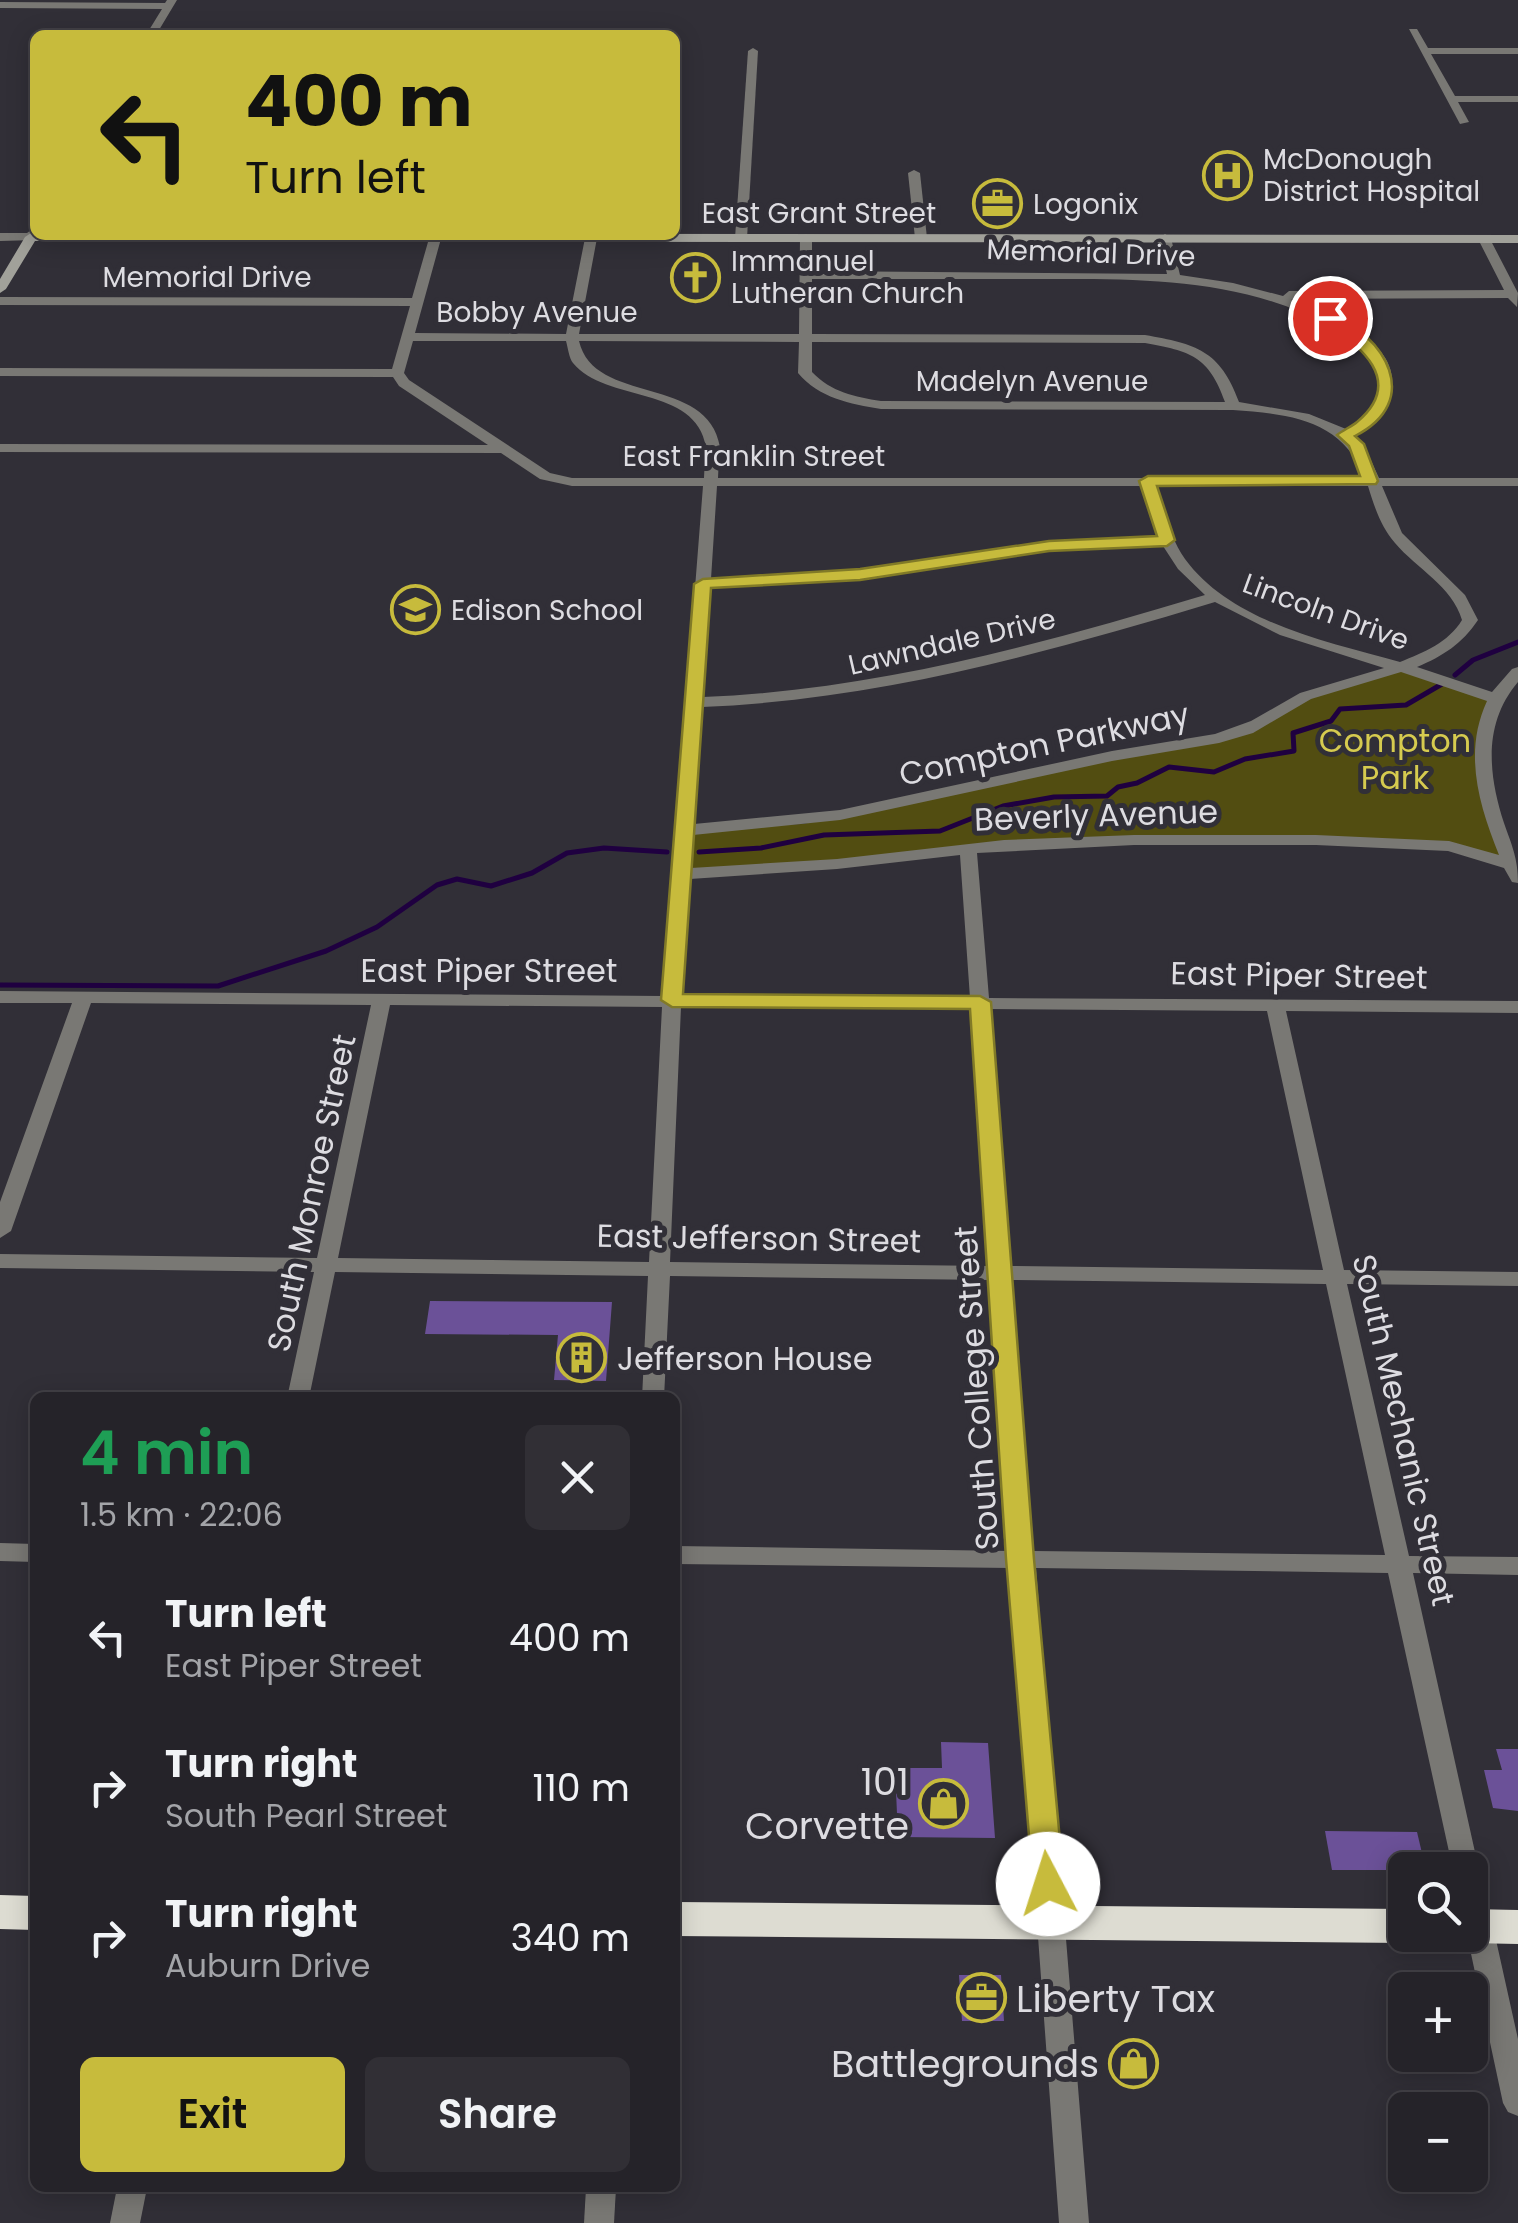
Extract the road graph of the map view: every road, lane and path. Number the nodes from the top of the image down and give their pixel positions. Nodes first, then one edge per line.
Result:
1 (170, 3) edge
2 (0, 5) edge
3 (154, 30) edge
4 (1413, 31) dead end
5 (753, 52) dead end
6 (1424, 52) junction
7 (1518, 52) edge
8 (1451, 99) junction
9 (1518, 99) edge
10 (1464, 122) dead end
11 (914, 173) dead end
12 (30, 234) edge
13 (0, 237) edge
14 (680, 238) edge
15 (740, 238) junction
16 (806, 238) junction
17 (921, 238) junction
18 (1164, 238) junction
19 (1484, 238) junction
20 (30, 239) edge
21 (1518, 239) edge
22 (434, 240) edge
23 (592, 240) edge
24 (805, 274) junction
25 (1174, 277) junction
26 (0, 289) edge
27 (1282, 297) junction
28 (1516, 301) edge
29 (0, 302) edge
30 (414, 302) junction
31 (406, 337) junction
32 (572, 338) junction
33 (804, 338) junction
34 (0, 372) edge
35 (397, 374) junction
36 (1233, 406) junction
37 (1345, 435) junction
38 (0, 448) edge
39 (504, 449) junction
40 (710, 481) junction
41 (1148, 481) junction
42 (1370, 481) junction
43 (1518, 482) edge
44 (1167, 540) junction
45 (703, 584) junction
46 (1215, 596) junction
47 (1402, 668) junction
48 (1518, 672) edge
49 (1493, 698) junction
50 (694, 702) junction
51 (684, 830) junction
52 (968, 849) junction
53 (1515, 871) edge
54 (682, 874) junction
55 (0, 997) edge
56 (82, 998) junction
57 (382, 1000) junction
58 (672, 1000) junction
59 (980, 1002) junction
60 (1275, 1004) junction
61 (1518, 1007) edge
62 (0, 1231) edge
63 (0, 1262) edge
64 (326, 1265) junction
65 (659, 1269) junction
66 (1001, 1274) junction
67 (1334, 1276) junction
68 (1518, 1279) edge
69 (299, 1392) edge
70 (652, 1392) edge
71 (0, 1552) edge
72 (30, 1553) edge
73 (680, 1555) edge
74 (1020, 1559) junction
75 (1398, 1565) junction
76 (1518, 1566) edge
77 (1462, 1852) edge
78 (0, 1912) edge
79 (30, 1912) edge
80 (680, 1919) edge
81 (1052, 1923) junction
82 (1388, 1926) edge
83 (1489, 1926) edge
84 (1518, 2103) edge
85 (131, 2192) edge
86 (601, 2192) edge
87 (125, 2223) edge
88 (599, 2223) edge
89 (1074, 2223) edge

1 - 2 street
1 - 3 street
4 - 6 street
5 - 15 street
6 - 7 street
6 - 8 street
8 - 9 street
8 - 10 street
11 - 17 street
12 - 13 street, East Grant Street
14 - 15 main road, East Grant Street
15 - 16 main road, East Grant Street
16 - 17 main road, East Grant Street
16 - 24 street, Madelyn Avenue
17 - 18 main road, East Grant Street
18 - 19 main road, East Grant Street
18 - 25 street
19 - 21 main road, East Grant Street
19 - 28 street
20 - 26 main road
22 - 30 street
23 - 32 street
24 - 25 street, Memorial Drive
24 - 33 street, Madelyn Avenue
25 - 27 street, Memorial Drive
27 - 28 street
27 - 37 street, Memorial Drive
29 - 30 street, Memorial Drive
30 - 31 street
31 - 32 street, Bobby Avenue
31 - 35 street
32 - 33 street, Bobby Avenue
32 - 40 street
33 - 36 street, Bobby Avenue
33 - 36 street, Madelyn Avenue
34 - 35 street
35 - 39 street, East Franklin Street
36 - 37 street, Madelyn Avenue
37 - 42 street
38 - 39 street
39 - 40 street, East Franklin Street
40 - 41 street, East Franklin Street
40 - 45 street
41 - 42 street, East Franklin Street
41 - 44 street, Lincoln Drive
42 - 43 street, East Franklin Street
42 - 47 street
44 - 45 street
44 - 46 street, Lincoln Drive
45 - 50 street
46 - 47 street, Lincoln Drive
46 - 50 street, Lawndale Drive
47 - 49 street, Lincoln Drive
47 - 51 street, Compton Parkway
48 - 49 street
49 - 53 street
50 - 51 street
51 - 54 street
52 - 53 street, Beverly Avenue
52 - 54 street, Beverly Avenue
52 - 59 street, South College Street
54 - 58 street
55 - 56 street, East Piper Street
56 - 57 street, East Piper Street
56 - 62 street
57 - 58 street, East Piper Street
57 - 64 street, South Monroe Street
58 - 59 street, East Piper Street
58 - 65 street
59 - 60 street, East Piper Street
59 - 66 street, South College Street
60 - 61 street, East Piper Street
60 - 67 street, South Mechanic Street
63 - 64 street, East Jefferson Street
64 - 65 street, East Jefferson Street
64 - 69 street, South Monroe Street
65 - 66 street, East Jefferson Street
65 - 70 street
66 - 67 street, East Jefferson Street
66 - 74 street, South College Street
67 - 68 street, East Jefferson Street
67 - 75 street, South Mechanic Street
71 - 72 street
73 - 74 street
74 - 75 street
74 - 81 street, South College Street
75 - 76 street
75 - 77 street, South Mechanic Street
78 - 79 highway
80 - 81 highway
81 - 82 highway
81 - 89 street, South College Street
83 - 84 street
85 - 87 street
86 - 88 street

